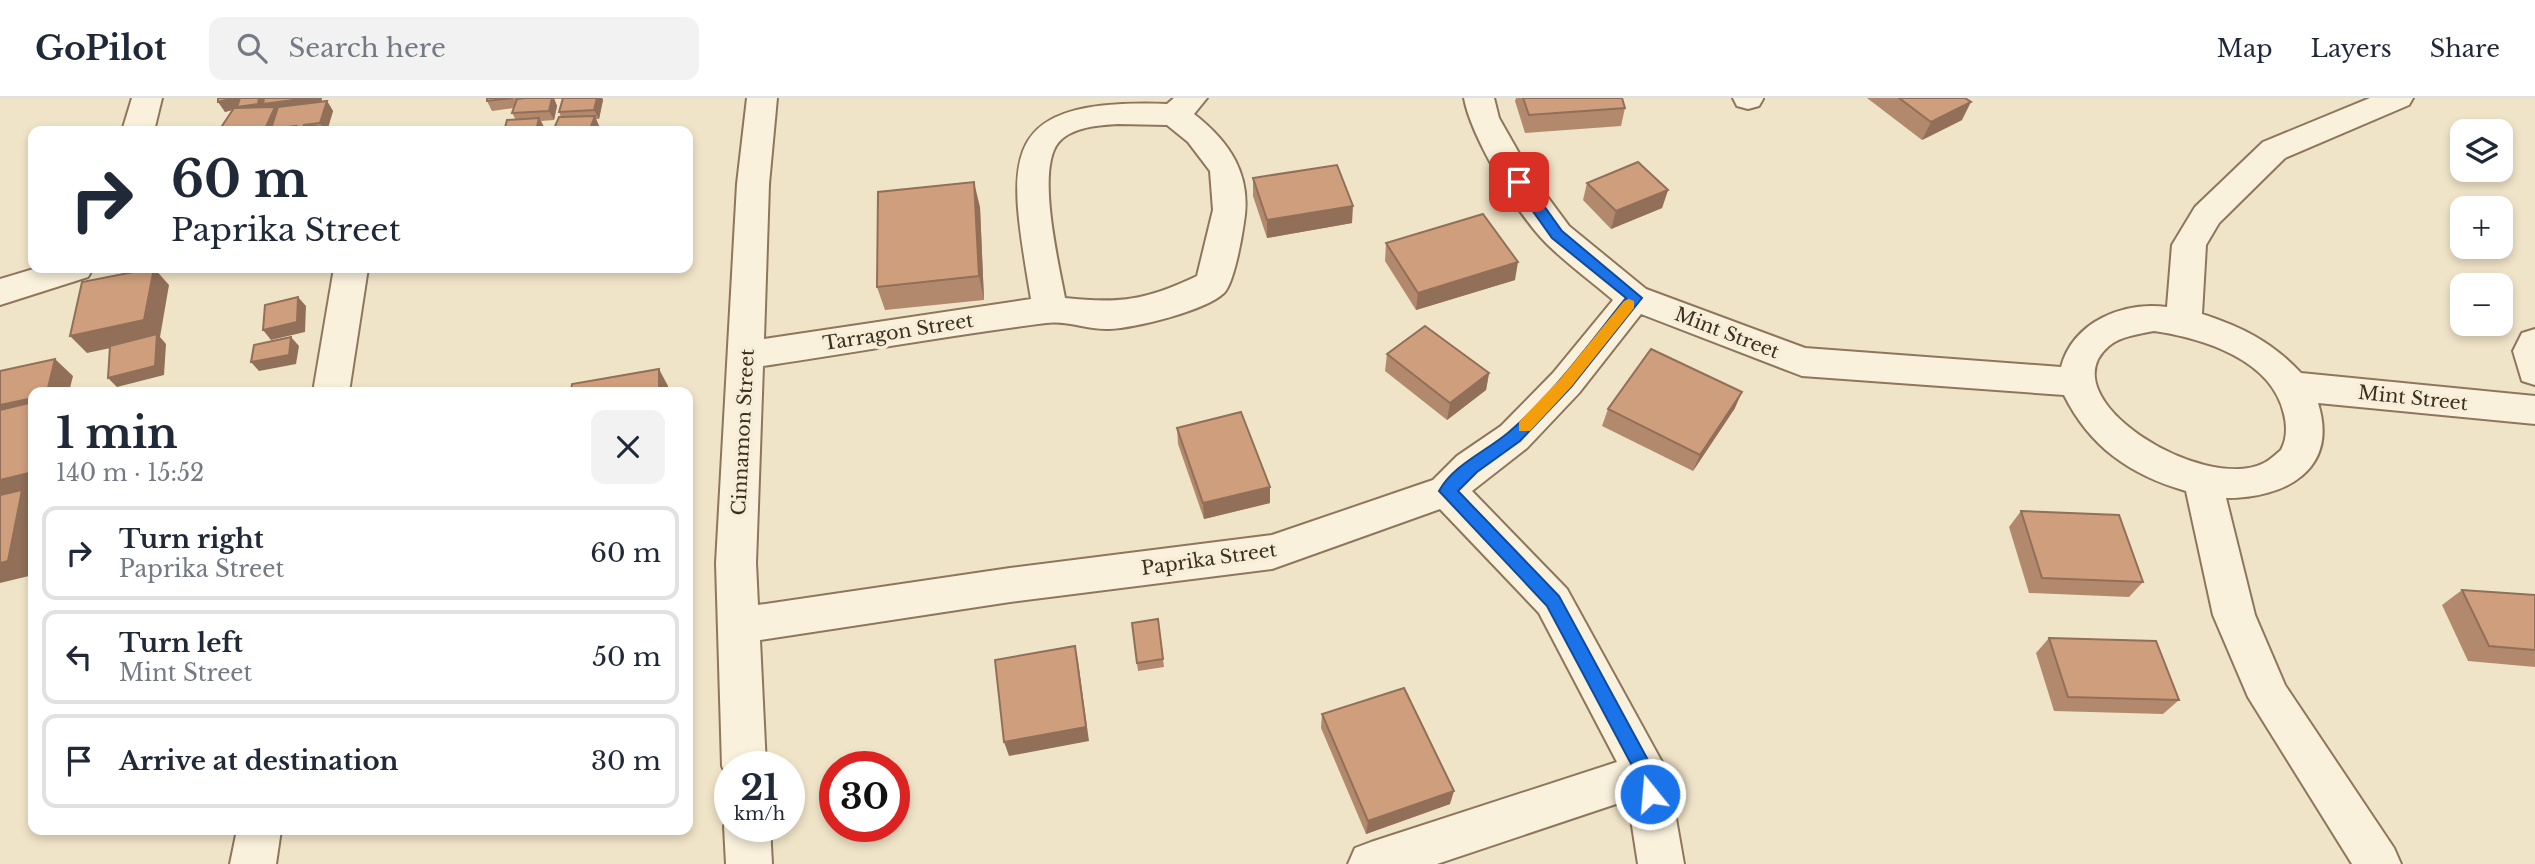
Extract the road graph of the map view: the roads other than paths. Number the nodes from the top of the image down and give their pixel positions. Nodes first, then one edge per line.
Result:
1 (147, 98) edge
2 (762, 98) edge
3 (1479, 98) edge
4 (2398, 98) edge
5 (1184, 106) edge
6 (139, 126) edge
7 (60, 273) edge
8 (350, 273) edge
9 (0, 292) edge
10 (1634, 298) junction
11 (1050, 309) junction
12 (2184, 321) junction
13 (2535, 342) edge
14 (746, 355) junction
15 (2535, 371) edge
16 (2078, 382) junction
17 (2291, 386) junction
18 (332, 387) edge
19 (2535, 410) edge
20 (2203, 481) junction
21 (1447, 491) junction
22 (737, 626) junction
23 (743, 751) edge
24 (1646, 773) junction
25 (258, 835) edge
26 (748, 842) edge
27 (253, 864) edge
28 (749, 864) edge
29 (1371, 864) edge
30 (1661, 864) edge
31 (2378, 864) edge

1 - 6 street
2 - 14 street, Cinnamon Street
3 - 10 street, Mint Street
4 - 12 street
5 - 11 street, Tarragon Street
5 - 11 street, Tarragon Street
7 - 9 street
8 - 18 street
10 - 16 street, Mint Street
10 - 21 street, Paprika Street
11 - 14 street, Tarragon Street
12 - 16 street
12 - 17 street
13 - 15 street
14 - 22 street, Cinnamon Street
16 - 20 street
17 - 19 street, Mint Street
17 - 20 street
20 - 31 street
21 - 22 street, Paprika Street
21 - 24 street
22 - 23 street, Cinnamon Street
24 - 29 street
24 - 30 street
25 - 27 street
26 - 28 street

